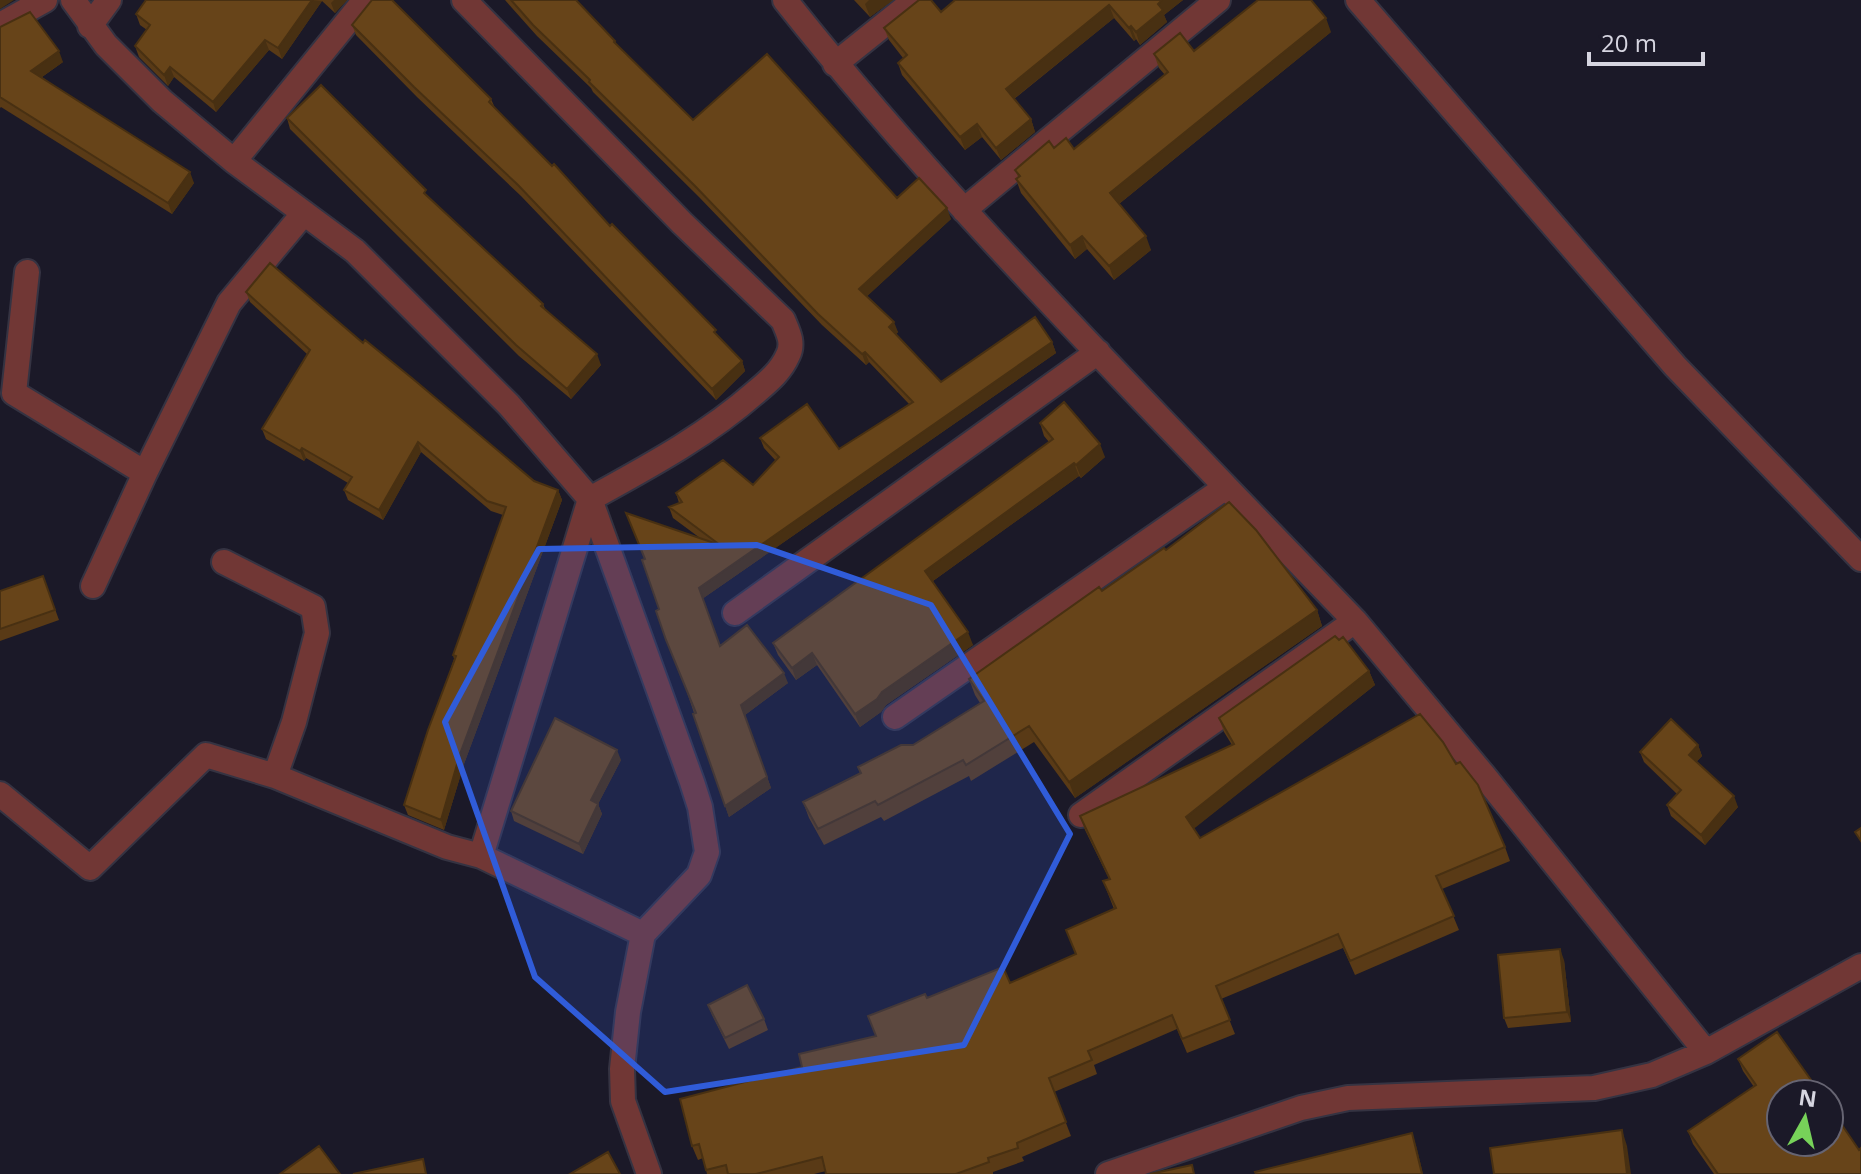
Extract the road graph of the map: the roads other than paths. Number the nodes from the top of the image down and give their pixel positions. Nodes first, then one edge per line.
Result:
1 (45, 0) edge
2 (73, 0) edge
3 (109, 0) edge
4 (365, 0) edge
5 (464, 0) edge
6 (785, 0) edge
7 (915, 0) edge
8 (1218, 0) edge
9 (1358, 0) edge
10 (0, 25) edge
11 (90, 26) junction
12 (835, 64) junction
13 (234, 161) junction
14 (964, 210) junction
15 (304, 213) junction
16 (27, 272) dead end
17 (1098, 352) junction
18 (145, 473) junction
19 (1226, 487) junction
20 (590, 499) junction
21 (1861, 559) edge
22 (224, 562) dead end
23 (93, 586) dead end
24 (735, 613) dead end
25 (1355, 621) junction
26 (895, 717) dead end
27 (275, 776) junction
28 (0, 794) edge
29 (1081, 815) edge
30 (481, 856) junction
31 (643, 934) junction
32 (1861, 966) edge
33 (1706, 1052) junction
34 (1120, 1172) edge
35 (649, 1174) edge

1 - 10 street
2 - 11 street
3 - 11 street
4 - 13 street
5 - 20 street
6 - 12 street
7 - 12 street
8 - 14 street
9 - 21 street
11 - 13 street
12 - 14 street
13 - 15 street
14 - 17 street
15 - 18 street
15 - 20 street
16 - 18 street
17 - 19 street
17 - 24 street
18 - 23 street
19 - 25 street
19 - 26 street
20 - 30 street
20 - 31 street
22 - 27 street
25 - 29 street
25 - 33 street
27 - 28 street
27 - 30 street
30 - 31 street
31 - 35 street
32 - 33 street
33 - 34 street

